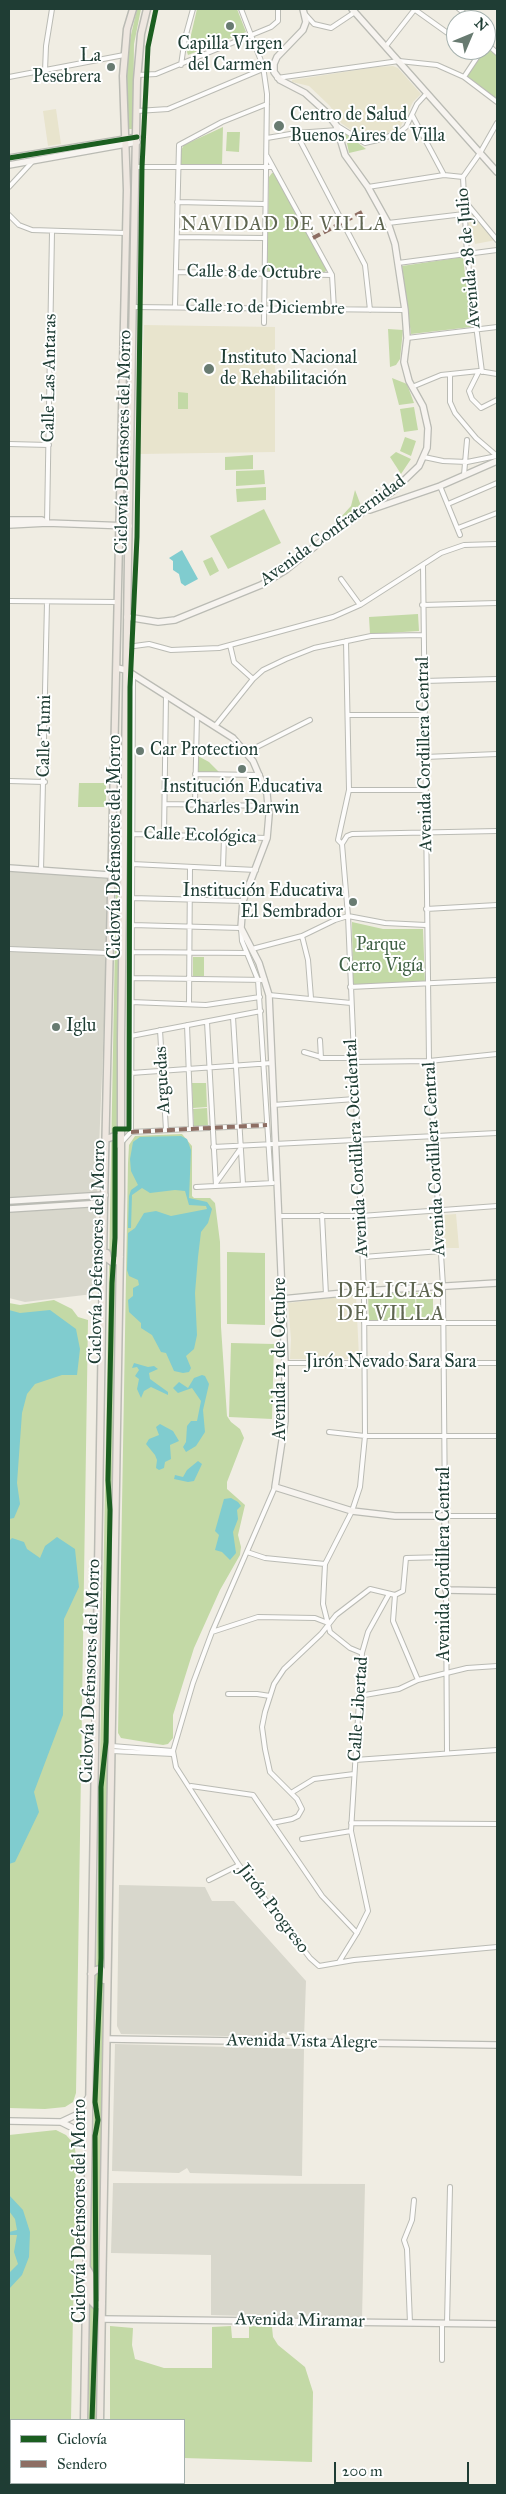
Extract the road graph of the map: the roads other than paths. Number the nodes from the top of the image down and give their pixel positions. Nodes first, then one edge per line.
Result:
1 (52, 9) edge
2 (133, 9) edge
3 (146, 9) edge
4 (193, 9) edge
5 (241, 9) edge
6 (415, 9) edge
7 (279, 10) edge
8 (354, 10) edge
9 (304, 11) edge
10 (446, 32) edge
11 (251, 35) junction
12 (386, 46) junction
13 (124, 55) junction
14 (476, 60) edge
15 (399, 61) junction
16 (181, 65) junction
17 (263, 69) junction
18 (274, 69) junction
19 (44, 71) junction
20 (138, 75) junction
21 (9, 77) edge
22 (464, 77) junction
23 (277, 78) junction
24 (427, 93) junction
25 (497, 102) edge
26 (267, 104) junction
27 (137, 111) junction
28 (412, 115) junction
29 (497, 123) edge
30 (337, 128) junction
31 (296, 133) junction
32 (267, 138) junction
33 (137, 139) junction
34 (127, 140) junction
35 (480, 153) junction
36 (266, 154) junction
37 (9, 158) edge
38 (34, 161) junction
39 (9, 165) edge
40 (136, 167) junction
41 (273, 167) junction
42 (177, 168) junction
43 (266, 168) junction
44 (497, 172) edge
45 (444, 175) junction
46 (462, 177) junction
47 (9, 186) edge
48 (368, 187) junction
49 (463, 199) junction
50 (177, 202) junction
51 (265, 204) junction
52 (464, 214) junction
53 (9, 215) edge
54 (388, 223) junction
55 (52, 232) junction
56 (126, 233) junction
57 (495, 234) edge
58 (177, 237) junction
59 (265, 238) junction
60 (497, 240) edge
61 (497, 250) edge
62 (467, 255) junction
63 (398, 263) junction
64 (176, 272) junction
65 (264, 273) junction
66 (332, 275) junction
67 (124, 306) junction
68 (133, 307) junction
69 (175, 307) junction
70 (264, 308) junction
71 (334, 309) junction
72 (370, 310) junction
73 (405, 310) junction
74 (264, 323) dead end
75 (497, 327) edge
76 (475, 330) junction
77 (407, 338) junction
78 (480, 372) junction
79 (497, 374) edge
80 (450, 375) junction
81 (412, 387) junction
82 (497, 400) edge
83 (467, 440) dead end
84 (9, 444) edge
85 (50, 445) junction
86 (497, 456) edge
87 (424, 457) junction
88 (497, 461) edge
89 (466, 462) junction
90 (464, 475) junction
91 (497, 483) edge
92 (440, 486) junction
93 (448, 504) junction
94 (368, 510) junction
95 (497, 513) edge
96 (9, 520) edge
97 (47, 523) junction
98 (9, 525) edge
99 (120, 526) junction
100 (129, 526) junction
101 (458, 528) junction
102 (460, 535) dead end
103 (497, 544) edge
104 (423, 565) junction
105 (341, 579) dead end
106 (9, 601) edge
107 (47, 602) junction
108 (118, 602) junction
109 (497, 603) edge
110 (360, 605) junction
111 (422, 605) junction
112 (118, 617) junction
113 (127, 617) junction
114 (423, 635) junction
115 (346, 640) junction
116 (230, 646) junction
117 (126, 647) junction
118 (117, 668) junction
119 (126, 670) junction
120 (133, 674) junction
121 (253, 679) junction
122 (497, 679) edge
123 (424, 681) junction
124 (166, 694) junction
125 (197, 713) junction
126 (348, 715) junction
127 (424, 715) junction
128 (310, 720) dead end
129 (216, 725) junction
130 (247, 752) junction
131 (497, 754) edge
132 (425, 757) junction
133 (195, 774) junction
134 (260, 774) junction
135 (9, 781) edge
136 (44, 782) junction
137 (349, 790) junction
138 (425, 790) junction
139 (165, 804) junction
140 (195, 804) junction
141 (268, 806) junction
142 (497, 831) edge
143 (427, 832) junction
144 (132, 834) junction
145 (164, 835) junction
146 (224, 837) junction
147 (267, 838) junction
148 (342, 844) junction
149 (132, 864) junction
150 (190, 867) junction
151 (9, 868) edge
152 (223, 868) junction
153 (256, 870) junction
154 (41, 871) junction
155 (113, 876) junction
156 (123, 876) junction
157 (132, 877) junction
158 (132, 898) junction
159 (189, 899) junction
160 (243, 901) junction
161 (497, 905) edge
162 (426, 908) junction
163 (348, 916) junction
164 (426, 925) junction
165 (132, 926) junction
166 (189, 927) junction
167 (241, 928) junction
168 (302, 936) junction
169 (9, 948) edge
170 (249, 951) junction
171 (133, 952) junction
172 (189, 952) junction
173 (112, 954) junction
174 (131, 978) junction
175 (189, 979) junction
176 (262, 980) junction
177 (497, 980) edge
178 (428, 985) junction
179 (350, 987) junction
180 (268, 995) junction
181 (260, 997) junction
182 (311, 998) junction
183 (131, 1002) junction
184 (188, 1003) junction
185 (351, 1003) junction
186 (261, 1011) junction
187 (233, 1016) junction
188 (207, 1022) junction
189 (187, 1025) junction
190 (160, 1030) junction
191 (131, 1036) junction
192 (320, 1040) dead end
193 (304, 1052) dead end
194 (497, 1054) edge
195 (321, 1057) junction
196 (353, 1060) junction
197 (429, 1061) junction
198 (264, 1063) junction
199 (272, 1063) junction
200 (236, 1066) junction
201 (209, 1068) junction
202 (189, 1069) junction
203 (162, 1071) junction
204 (131, 1073) junction
205 (355, 1100) junction
206 (274, 1105) junction
207 (268, 1125) junction
208 (239, 1126) junction
209 (212, 1128) junction
210 (191, 1129) junction
211 (166, 1130) junction
212 (131, 1132) junction
213 (497, 1133) edge
214 (433, 1135) junction
215 (106, 1139) junction
216 (357, 1140) junction
217 (121, 1143) junction
218 (272, 1143) junction
219 (213, 1146) junction
220 (241, 1146) junction
221 (121, 1158) junction
222 (274, 1182) junction
223 (243, 1184) junction
224 (216, 1185) junction
225 (196, 1186) dead end
226 (105, 1199) junction
227 (9, 1201) edge
228 (497, 1206) edge
229 (9, 1209) edge
230 (439, 1209) junction
231 (322, 1215) junction
232 (278, 1216) junction
233 (361, 1216) junction
234 (104, 1235) junction
235 (441, 1251) junction
236 (120, 1257) junction
237 (362, 1257) junction
238 (497, 1283) edge
239 (443, 1286) junction
240 (364, 1290) junction
241 (326, 1295) junction
242 (282, 1299) junction
243 (443, 1322) junction
244 (364, 1323) junction
245 (497, 1323) edge
246 (366, 1362) junction
247 (285, 1363) junction
248 (444, 1363) junction
249 (497, 1363) edge
250 (329, 1432) dead end
251 (365, 1436) junction
252 (444, 1436) junction
253 (497, 1436) edge
254 (275, 1487) junction
255 (352, 1511) junction
256 (445, 1516) junction
257 (497, 1516) edge
258 (247, 1552) junction
259 (446, 1557) junction
260 (326, 1564) junction
261 (446, 1590) junction
262 (497, 1590) edge
263 (389, 1594) junction
264 (396, 1595) junction
265 (328, 1623) junction
266 (212, 1632) junction
267 (362, 1653) junction
268 (497, 1666) edge
269 (446, 1673) junction
270 (418, 1680) junction
271 (228, 1694) dead end
272 (270, 1696) junction
273 (359, 1696) junction
274 (112, 1748) junction
275 (497, 1750) edge
276 (173, 1752) junction
277 (447, 1754) junction
278 (355, 1760) junction
279 (354, 1774) junction
280 (191, 1786) junction
281 (291, 1793) junction
282 (272, 1823) junction
283 (351, 1823) junction
284 (497, 1824) edge
285 (351, 1831) junction
286 (302, 1839) dead end
287 (239, 1865) junction
288 (209, 1880) dead end
289 (358, 1933) junction
290 (497, 1946) edge
291 (339, 1962) junction
292 (91, 1974) junction
293 (108, 2000) junction
294 (107, 2039) junction
295 (497, 2045) edge
296 (88, 2098) junction
297 (9, 2121) edge
298 (61, 2122) junction
299 (88, 2145) junction
300 (450, 2186) dead end
301 (414, 2200) dead end
302 (86, 2266) junction
303 (102, 2303) junction
304 (102, 2319) junction
305 (410, 2323) junction
306 (444, 2323) junction
307 (497, 2324) edge
308 (442, 2360) dead end
309 (84, 2419) edge
310 (100, 2419) edge

1 - 19 street
2 - 13 main road
3 - 20 main road
4 - 16 street
5 - 11 street
6 - 10 street
6 - 12 street
7 - 11 street
8 - 9 street
8 - 12 street
9 - 18 street
11 - 16 street
11 - 17 street
12 - 15 street
13 - 19 street
13 - 34 main road
14 - 22 street
15 - 22 street
15 - 23 street
15 - 24 street
16 - 20 street
17 - 18 street
17 - 26 street
17 - 27 street
18 - 23 street
19 - 21 street
20 - 27 main road
22 - 25 street
23 - 30 street, Avenida Confraternidad
24 - 28 street
24 - 35 street
26 - 32 street
26 - 42 street
27 - 33 main road
28 - 30 street
28 - 45 street
29 - 35 street, Avenida 28 de Julio
30 - 31 street
30 - 48 street, Avenida Confraternidad
31 - 32 street
31 - 72 street
32 - 36 street
33 - 34 street
33 - 40 main road
34 - 37 street
34 - 38 street
34 - 56 main road
35 - 44 street
35 - 46 street, Avenida 28 de Julio
36 - 41 street
36 - 43 street
38 - 39 street
38 - 47 street
40 - 42 street
40 - 68 main road
41 - 43 street
41 - 66 street
42 - 43 street
42 - 50 street
43 - 51 street
45 - 46 street
45 - 48 street
46 - 49 street, Avenida 28 de Julio
48 - 54 street, Avenida Confraternidad
49 - 52 street, Avenida 28 de Julio
49 - 57 street
50 - 51 street
50 - 58 street
51 - 59 street
52 - 54 street
52 - 62 street, Avenida 28 de Julio
53 - 55 street
54 - 63 street, Avenida Confraternidad
55 - 56 street
55 - 85 street, Calle Las Antaras
56 - 67 main road
57 - 60 street
58 - 59 street
58 - 64 street
59 - 65 street
61 - 62 street
62 - 63 street
62 - 76 street, Avenida 28 de Julio
63 - 73 street, Avenida Confraternidad
64 - 65 street, Calle 8 de Octubre
64 - 69 street
65 - 66 street, Calle 8 de Octubre
65 - 70 street
66 - 71 street
67 - 68 street, Calle 10 de Diciembre
67 - 99 main road
68 - 69 street, Calle 10 de Diciembre
68 - 100 main road
69 - 70 street, Calle 10 de Diciembre
70 - 71 street, Calle 10 de Diciembre
70 - 74 street
71 - 72 street, Calle 10 de Diciembre
72 - 73 street, Calle 10 de Diciembre
73 - 77 street, Avenida Confraternidad
75 - 76 street
76 - 77 street
76 - 78 street, Avenida 28 de Julio
77 - 81 street, Avenida Confraternidad
78 - 79 street
78 - 80 street
78 - 82 street
80 - 81 street
80 - 86 street
81 - 87 street, Avenida Confraternidad
83 - 89 street
84 - 85 street
85 - 97 street, Calle Las Antaras
86 - 89 street
87 - 89 street
87 - 94 street, Avenida Confraternidad
88 - 90 street
89 - 90 street
90 - 92 street
91 - 93 street
92 - 93 street
92 - 94 street
93 - 101 street
94 - 113 street, Avenida Confraternidad
95 - 101 street
96 - 97 street
97 - 98 street
97 - 99 street
99 - 100 street
99 - 108 main road
100 - 113 main road
101 - 102 street
103 - 104 street
104 - 110 street
104 - 111 street, Avenida Cordillera Central
105 - 110 street
106 - 107 street
107 - 108 street
107 - 136 street, Calle Tumi
108 - 112 main road
109 - 111 street
110 - 116 street
111 - 114 street, Avenida Cordillera Central
112 - 113 street, Avenida Confraternidad
112 - 118 main road
113 - 117 main road
114 - 115 street
114 - 123 street, Avenida Cordillera Central
115 - 121 street
115 - 126 street, Avenida Cordillera Occidental
116 - 117 street
116 - 121 street
117 - 119 main road
118 - 119 street
118 - 155 main road
119 - 120 street
119 - 156 main road
120 - 124 street
120 - 144 street
121 - 129 street
122 - 123 street
123 - 127 street, Avenida Cordillera Central
124 - 125 street
124 - 139 street
125 - 129 street
125 - 133 street
126 - 127 street
126 - 137 street, Avenida Cordillera Occidental
127 - 132 street, Avenida Cordillera Central
128 - 130 street
129 - 130 street
130 - 134 street
131 - 132 street
132 - 138 street, Avenida Cordillera Central
133 - 134 street
133 - 140 street
134 - 141 street
135 - 136 street
136 - 154 street, Calle Tumi
137 - 138 street
137 - 148 street, Avenida Cordillera Occidental
138 - 143 street, Avenida Cordillera Central
139 - 140 street
139 - 145 street
140 - 141 street
141 - 147 street
142 - 143 street
143 - 148 street
143 - 162 street, Avenida Cordillera Central
144 - 145 street, Calle Ecológica
144 - 149 street
145 - 146 street, Calle Ecológica
146 - 147 street, Calle Ecológica
146 - 152 street
147 - 153 street
148 - 163 street, Avenida Cordillera Occidental
149 - 150 street
149 - 157 street
150 - 152 street
150 - 159 street
151 - 154 street
152 - 153 street
153 - 160 street
154 - 155 street
155 - 156 street
155 - 173 main road
156 - 157 street
156 - 217 main road
157 - 158 street
158 - 159 street
158 - 165 street
159 - 160 street
159 - 166 street
160 - 167 street
161 - 162 street
162 - 164 street, Avenida Cordillera Central
163 - 164 street
163 - 168 street
163 - 179 street, Avenida Cordillera Occidental
164 - 178 street, Avenida Cordillera Central
165 - 166 street
165 - 171 street
166 - 167 street
166 - 172 street
167 - 170 street, Avenida 12 de Octubre
168 - 170 street
168 - 182 street
169 - 173 street
170 - 172 street
170 - 176 street, Avenida 12 de Octubre
171 - 172 street
171 - 174 street
172 - 175 street
173 - 215 main road
174 - 175 street
174 - 183 street
175 - 176 street
175 - 184 street
176 - 180 street, Avenida 12 de Octubre
176 - 181 street, Avenida 12 de Octubre
177 - 178 street
178 - 179 street
178 - 197 street, Avenida Cordillera Central
179 - 185 street, Avenida Cordillera Occidental
180 - 182 street
180 - 199 street, Avenida 12 de Octubre
181 - 184 street
181 - 186 street, Avenida 12 de Octubre
182 - 185 street
183 - 184 street
183 - 191 street
185 - 196 street, Avenida Cordillera Occidental
186 - 187 street
186 - 198 street, Avenida 12 de Octubre
187 - 188 street
187 - 200 street
188 - 189 street
188 - 201 street
189 - 190 street
189 - 202 street
190 - 191 street
190 - 203 street, Arguedas
191 - 204 street
192 - 195 street
193 - 195 street
194 - 197 street
195 - 196 street
196 - 197 street
196 - 205 street, Avenida Cordillera Occidental
197 - 214 street, Avenida Cordillera Central
198 - 199 street
198 - 200 street
198 - 207 street, Avenida 12 de Octubre
199 - 206 street, Avenida 12 de Octubre
200 - 201 street
200 - 208 street
201 - 202 street
201 - 209 street
202 - 203 street
202 - 210 street
203 - 204 street
203 - 211 street, Arguedas
204 - 212 street
205 - 206 street
205 - 216 street, Avenida Cordillera Occidental
206 - 218 street, Avenida 12 de Octubre
207 - 208 street
207 - 218 street, Avenida 12 de Octubre
208 - 209 street
208 - 220 street
209 - 210 street
209 - 219 street
210 - 211 street
211 - 212 street
212 - 217 street
213 - 214 street
214 - 216 street
214 - 230 street, Avenida Cordillera Central
215 - 221 main road
215 - 226 main road
216 - 218 street
216 - 233 street, Avenida Cordillera Occidental
217 - 221 main road
218 - 220 street
218 - 222 street, Avenida 12 de Octubre
219 - 220 street
219 - 224 street
220 - 223 street
220 - 224 street
221 - 236 main road
222 - 223 street
222 - 232 street, Avenida 12 de Octubre
223 - 224 street
224 - 225 street
226 - 227 street
226 - 229 street
226 - 234 main road
228 - 230 street
230 - 233 street
230 - 235 street, Avenida Cordillera Central
231 - 232 street
231 - 233 street
231 - 241 street
232 - 242 street, Avenida 12 de Octubre
233 - 237 street, Avenida Cordillera Occidental
234 - 236 main road
234 - 292 main road
235 - 237 street
235 - 239 street, Avenida Cordillera Central
236 - 274 main road
237 - 240 street, Avenida Cordillera Occidental
238 - 239 street
239 - 240 street
239 - 243 street, Avenida Cordillera Central
240 - 241 street
240 - 244 street, Avenida Cordillera Occidental
241 - 242 street
242 - 247 street, Avenida 12 de Octubre
243 - 244 street
243 - 245 street
243 - 248 street, Avenida Cordillera Central
244 - 246 street, Avenida Cordillera Occidental
246 - 247 street, Jirón Nevado Sara Sara
246 - 248 street, Jirón Nevado Sara Sara
246 - 251 street, Avenida Cordillera Occidental
247 - 254 street, Avenida 12 de Octubre
248 - 249 street, Jirón Nevado Sara Sara
248 - 252 street, Avenida Cordillera Central
250 - 251 street
251 - 252 street
251 - 255 street, Avenida Cordillera Occidental
252 - 253 street
252 - 256 street, Avenida Cordillera Central
254 - 255 street
254 - 258 street, Avenida 12 de Octubre
255 - 256 street
255 - 260 street, Avenida Cordillera Occidental
256 - 257 street
256 - 259 street, Avenida Cordillera Central
258 - 260 street
258 - 266 street, Avenida 12 de Octubre
259 - 261 street, Avenida Cordillera Central
259 - 264 street
260 - 265 street, Avenida Cordillera Occidental
261 - 262 street
261 - 269 street, Avenida Cordillera Central
263 - 264 street
263 - 265 street
263 - 267 street, Calle Libertad
264 - 270 street
265 - 266 street
265 - 267 street
265 - 272 street
266 - 276 street, Avenida 12 de Octubre
267 - 273 street, Calle Libertad
268 - 269 street
269 - 270 street
269 - 277 street, Avenida Cordillera Central
270 - 273 street
271 - 272 street
272 - 281 street
273 - 278 street, Calle Libertad
274 - 276 street
274 - 293 main road
275 - 277 street
276 - 280 street, Jirón Progreso
277 - 278 street
278 - 279 street, Calle Libertad
279 - 281 street
279 - 283 street, Calle Libertad
280 - 282 street
280 - 287 street, Jirón Progreso
281 - 282 street
282 - 289 street
283 - 284 street
283 - 285 street, Calle Libertad
285 - 286 street
285 - 289 street, Calle Libertad
287 - 288 street
287 - 291 street, Jirón Progreso
289 - 291 street, Calle Libertad
290 - 291 street, Jirón Progreso
292 - 293 main road
292 - 296 main road
293 - 294 main road
294 - 295 street, Avenida Vista Alegre
294 - 303 main road
296 - 298 street
296 - 299 main road
297 - 298 street
298 - 299 street
299 - 302 main road
300 - 306 street
301 - 305 street
302 - 303 main road
302 - 309 main road
303 - 304 main road
304 - 305 street, Avenida Miramar
304 - 310 main road
305 - 306 street, Avenida Miramar
306 - 307 street, Avenida Miramar
306 - 308 street

